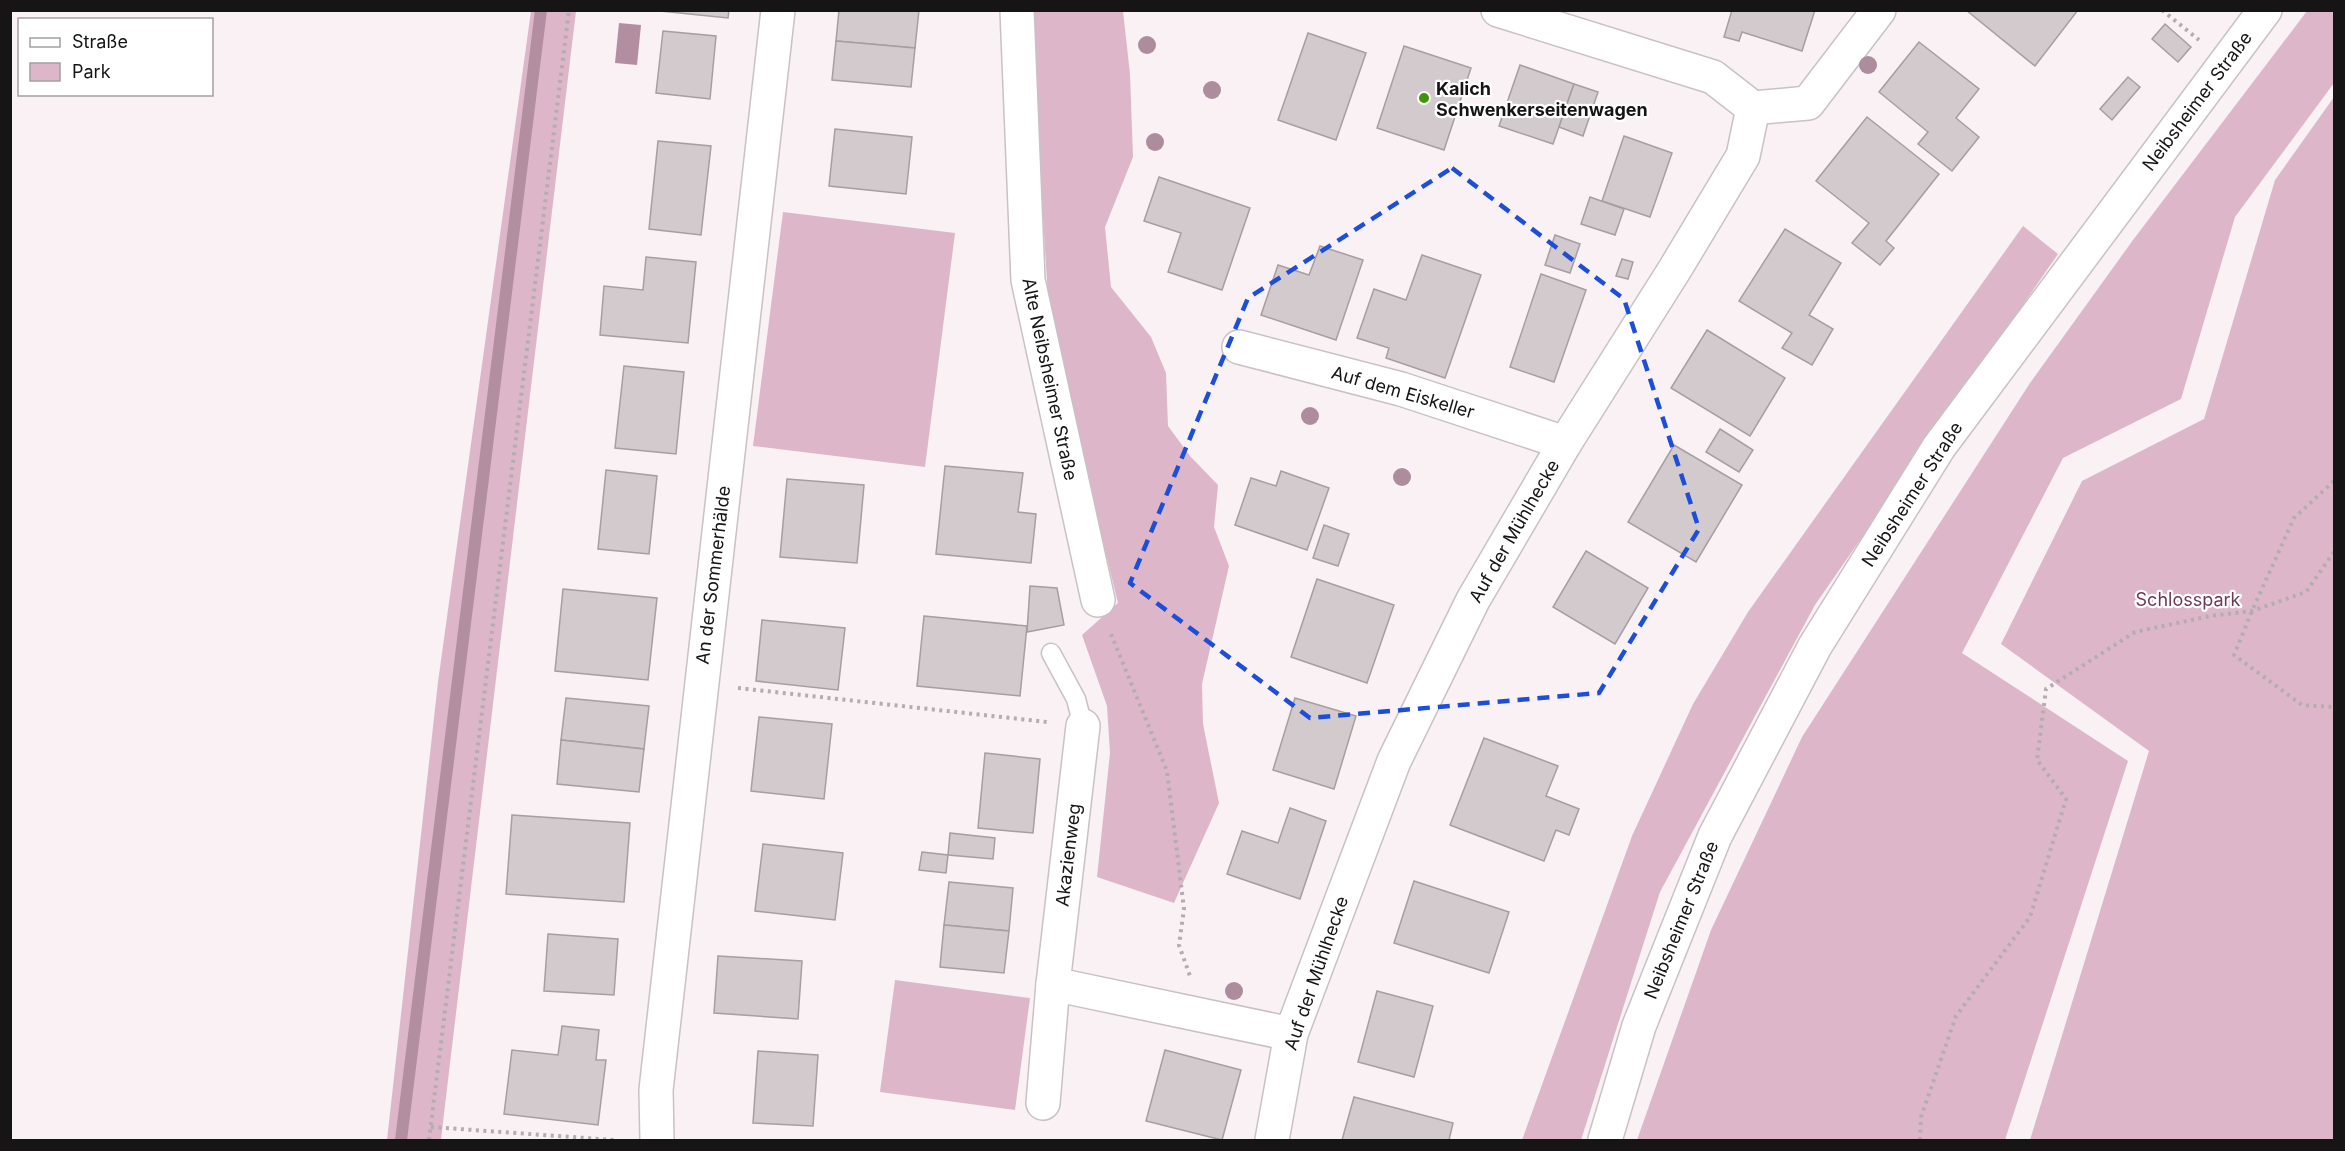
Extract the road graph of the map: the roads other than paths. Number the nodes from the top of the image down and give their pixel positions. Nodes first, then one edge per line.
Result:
1 (778, 10) edge
2 (1017, 10) edge
3 (1498, 10) edge
4 (1878, 10) edge
5 (2265, 10) edge
6 (1753, 108) junction
7 (1239, 347) dead end
8 (1565, 443) junction
9 (1098, 600) road end
10 (1051, 653) dead end
11 (1083, 726) joint
12 (1053, 984) junction
13 (1291, 1034) junction
14 (1043, 1103) dead end
15 (657, 1140) edge
16 (1272, 1140) edge
17 (1605, 1140) edge

1 - 15 street, An der Sommerhälde
2 - 9 street, Alte Neibsheimer Straße
3 - 6 street
4 - 6 street
5 - 17 street, Neibsheimer Straße
6 - 8 street, Auf der Mühlhecke
7 - 8 street, Auf dem Eiskeller
8 - 13 street, Auf der Mühlhecke
10 - 11 lane
11 - 12 street, Akazienweg
12 - 13 street
12 - 14 street, Akazienweg
13 - 16 street, Auf der Mühlhecke

